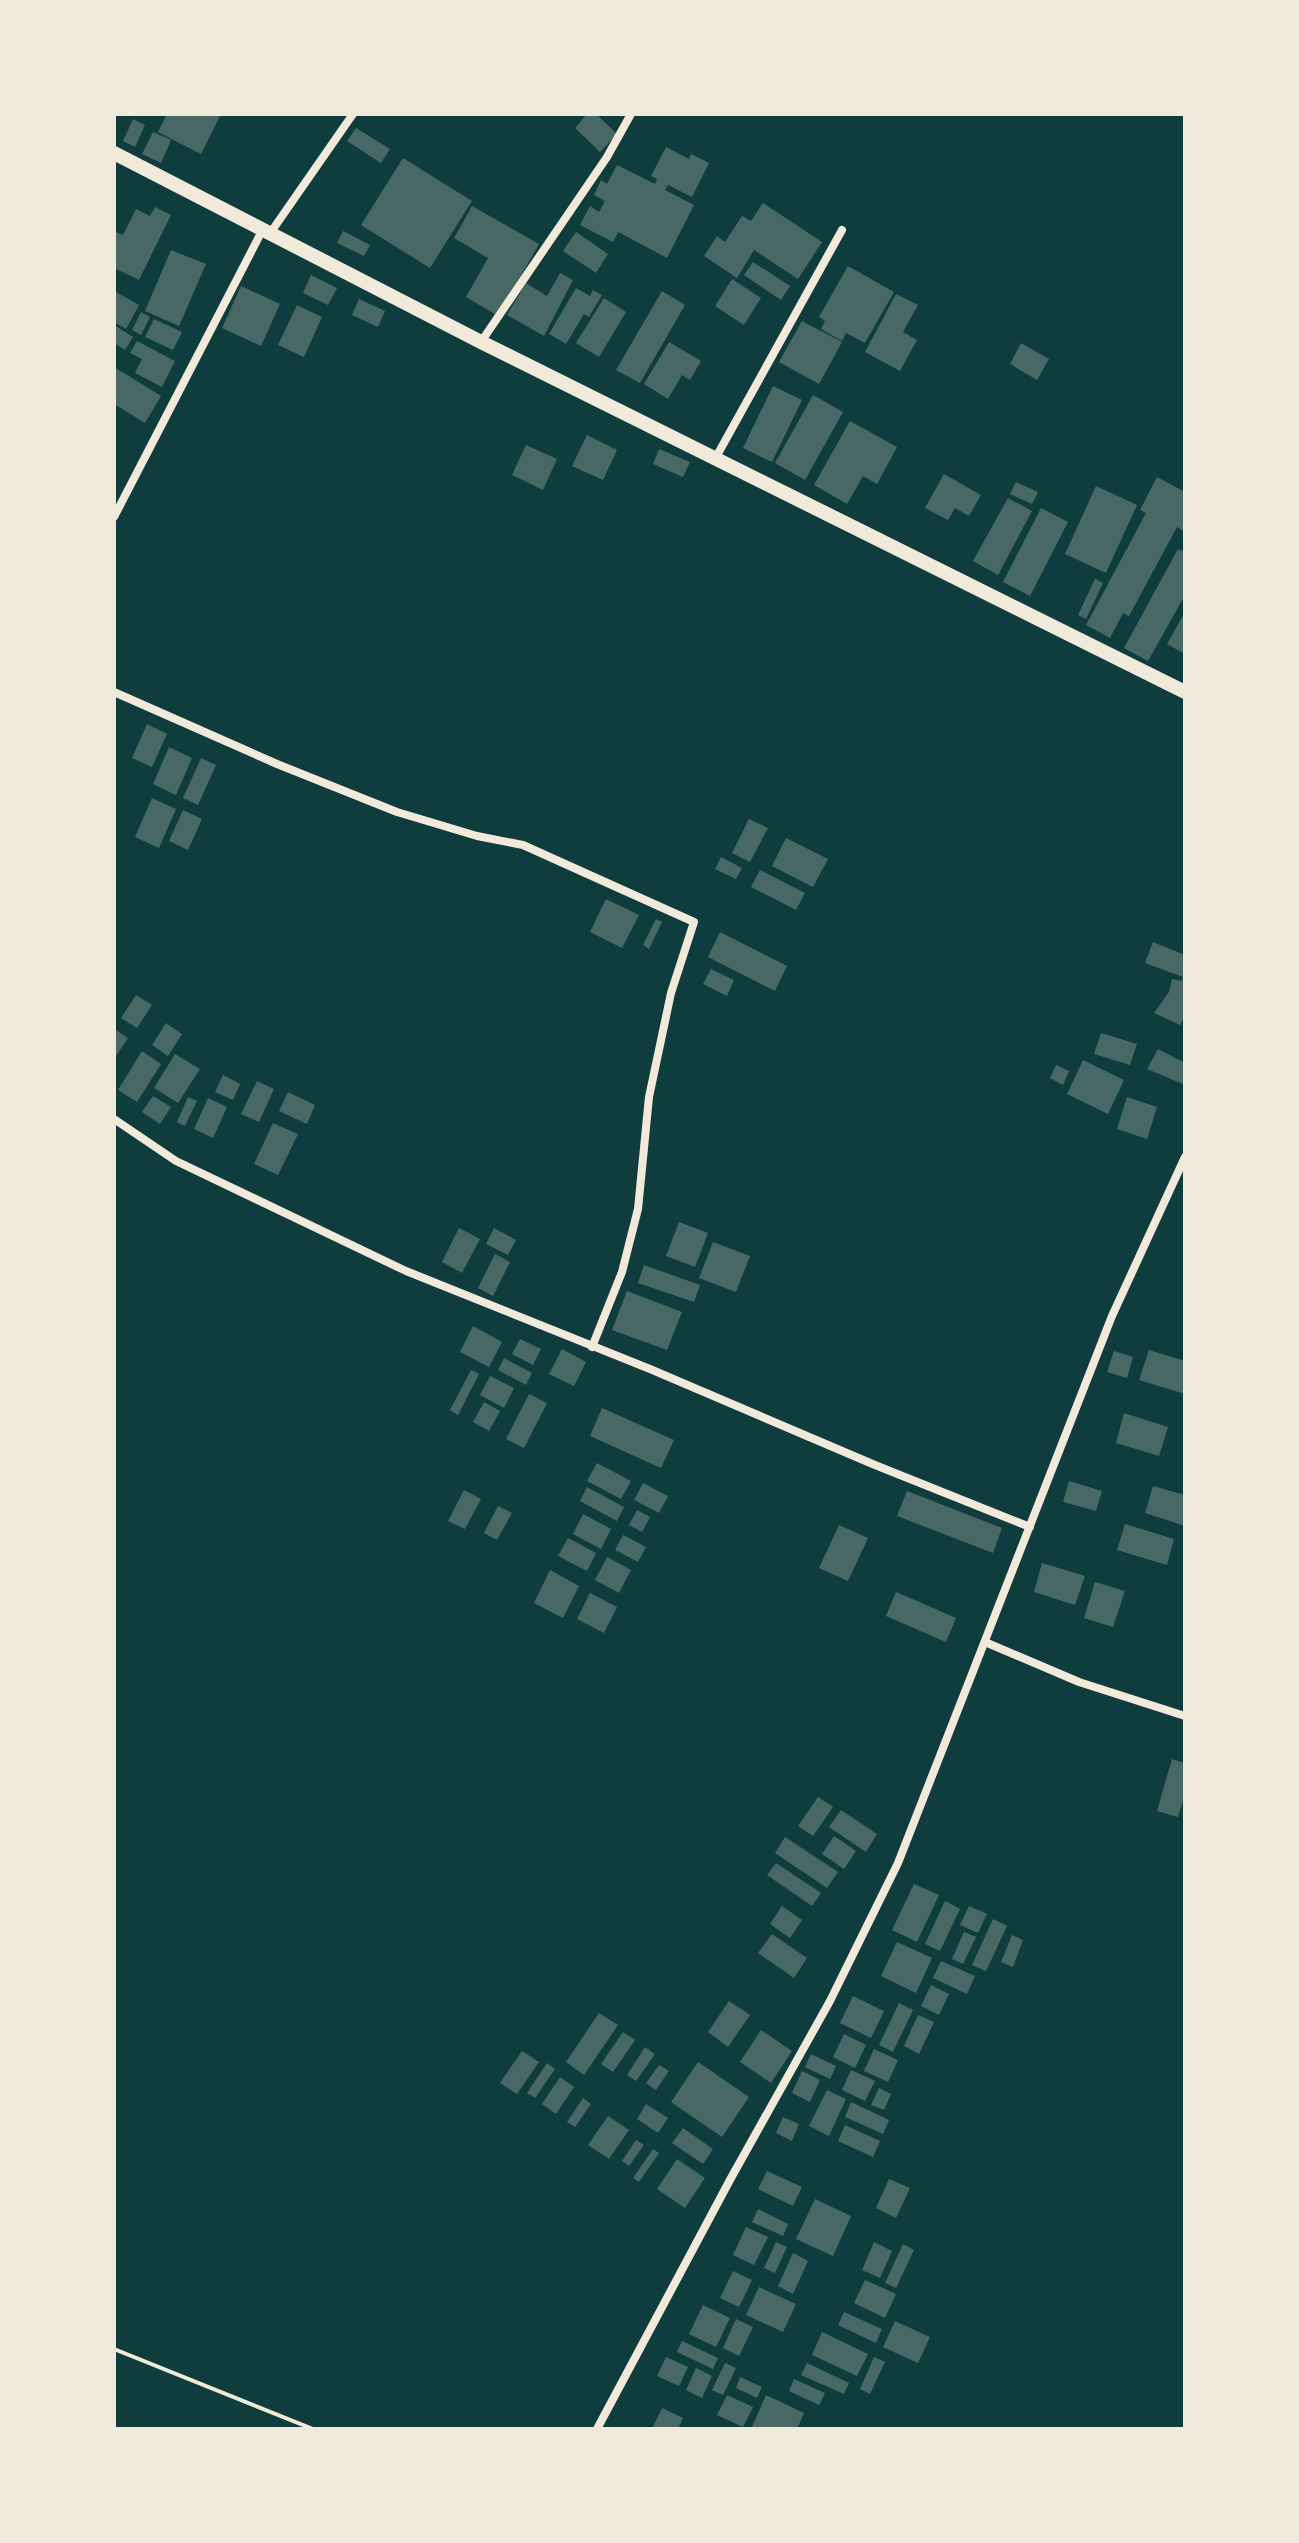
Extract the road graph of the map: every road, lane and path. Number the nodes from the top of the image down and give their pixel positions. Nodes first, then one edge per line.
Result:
1 (353, 114) edge
2 (631, 114) edge
3 (114, 153) edge
4 (267, 230) junction
5 (842, 230) dead end
6 (481, 342) junction
7 (715, 459) junction
8 (114, 517) edge
9 (114, 692) edge
10 (1185, 692) edge
11 (114, 1119) edge
12 (1185, 1157) edge
13 (592, 1347) junction
14 (1030, 1527) junction
15 (985, 1642) junction
16 (1185, 1716) edge
17 (114, 2349) edge
18 (313, 2429) edge
19 (597, 2429) edge

1 - 4 street
2 - 6 street
3 - 4 street
4 - 6 street
4 - 8 street
5 - 7 street
6 - 7 street
7 - 10 street
9 - 13 street
11 - 13 street
12 - 14 street
13 - 14 street
14 - 15 street
15 - 16 street
15 - 19 street
17 - 18 path

